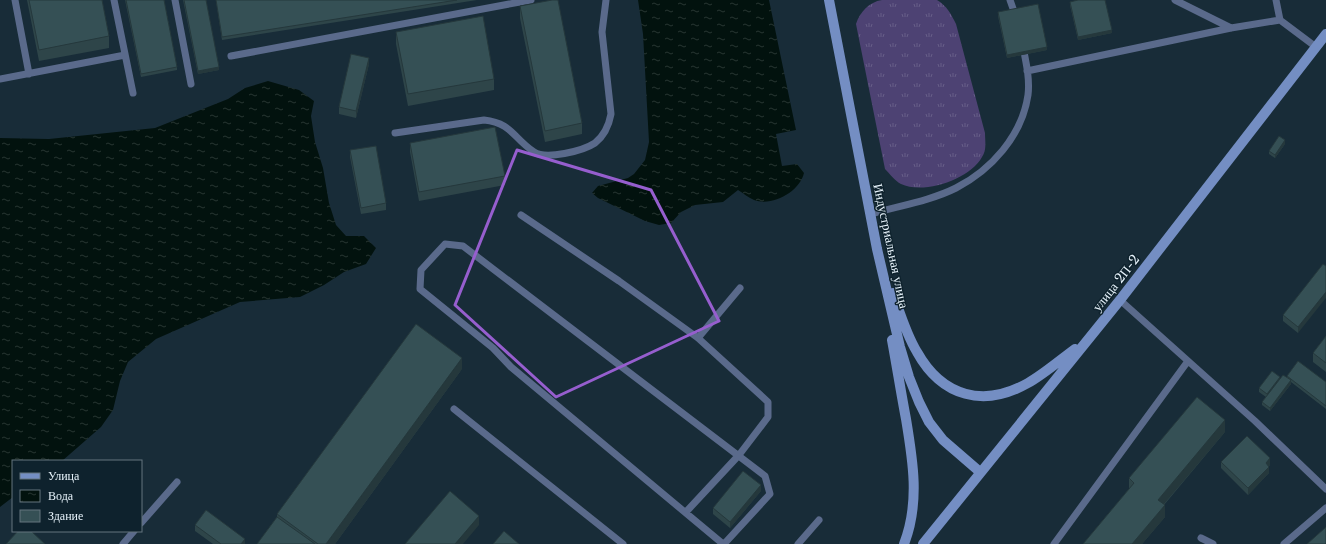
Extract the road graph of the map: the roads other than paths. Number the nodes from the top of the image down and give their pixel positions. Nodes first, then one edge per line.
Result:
1 (15, 0) edge
2 (114, 0) edge
3 (175, 0) edge
4 (531, 0) edge
5 (606, 0) edge
6 (829, 0) edge
7 (1010, 0) edge
8 (1175, 0) edge
9 (1276, 0) edge
10 (1280, 20) junction
11 (1018, 28) edge
12 (1231, 28) junction
13 (1326, 34) edge
14 (1022, 43) edge
15 (1316, 47) junction
16 (125, 55) junction
17 (231, 56) dead end
18 (1027, 71) junction
19 (29, 74) junction
20 (0, 79) edge
21 (191, 84) dead end
22 (133, 92) dead end
23 (395, 133) dead end
24 (871, 214) junction
25 (521, 215) dead end
26 (877, 249) junction
27 (740, 288) dead end
28 (1120, 300) junction
29 (698, 338) junction
30 (1087, 340) junction
31 (1188, 361) junction
32 (454, 409) dead end
33 (739, 455) junction
34 (980, 472) junction
35 (177, 482) dead end
36 (1324, 485) edge
37 (1326, 508) edge
38 (686, 512) junction
39 (819, 520) dead end
40 (142, 522) edge
41 (133, 532) edge
42 (1202, 538) dead end
43 (123, 544) edge
44 (623, 544) edge
45 (724, 544) edge
46 (798, 544) edge
47 (904, 544) edge
48 (923, 544) edge
49 (1054, 544) edge
50 (1213, 544) edge
51 (1284, 544) edge

1 - 19 lane
2 - 16 lane
3 - 21 lane
4 - 17 lane
5 - 23 lane
6 - 24 main road, Индустриальная улица
7 - 11 lane
8 - 12 lane
9 - 10 lane
10 - 12 lane
10 - 15 lane
12 - 18 lane
13 - 15 main road, улица 2П-2
14 - 18 lane
15 - 28 main road, улица 2П-2
16 - 19 lane
16 - 22 lane
18 - 24 lane
19 - 20 lane
24 - 26 main road, Индустриальная улица
25 - 29 lane
26 - 30 main road
26 - 34 main road, Индустриальная улица
26 - 47 main road
27 - 29 lane
28 - 30 main road, улица 2П-2
28 - 31 lane
29 - 33 lane
30 - 34 main road, улица 2П-2
31 - 36 lane
31 - 49 lane
32 - 44 lane
33 - 38 lane
33 - 38 lane
33 - 45 lane
34 - 48 main road, улица 2П-2
35 - 40 lane
37 - 51 lane
38 - 45 lane
39 - 46 lane
41 - 43 lane
42 - 50 lane

